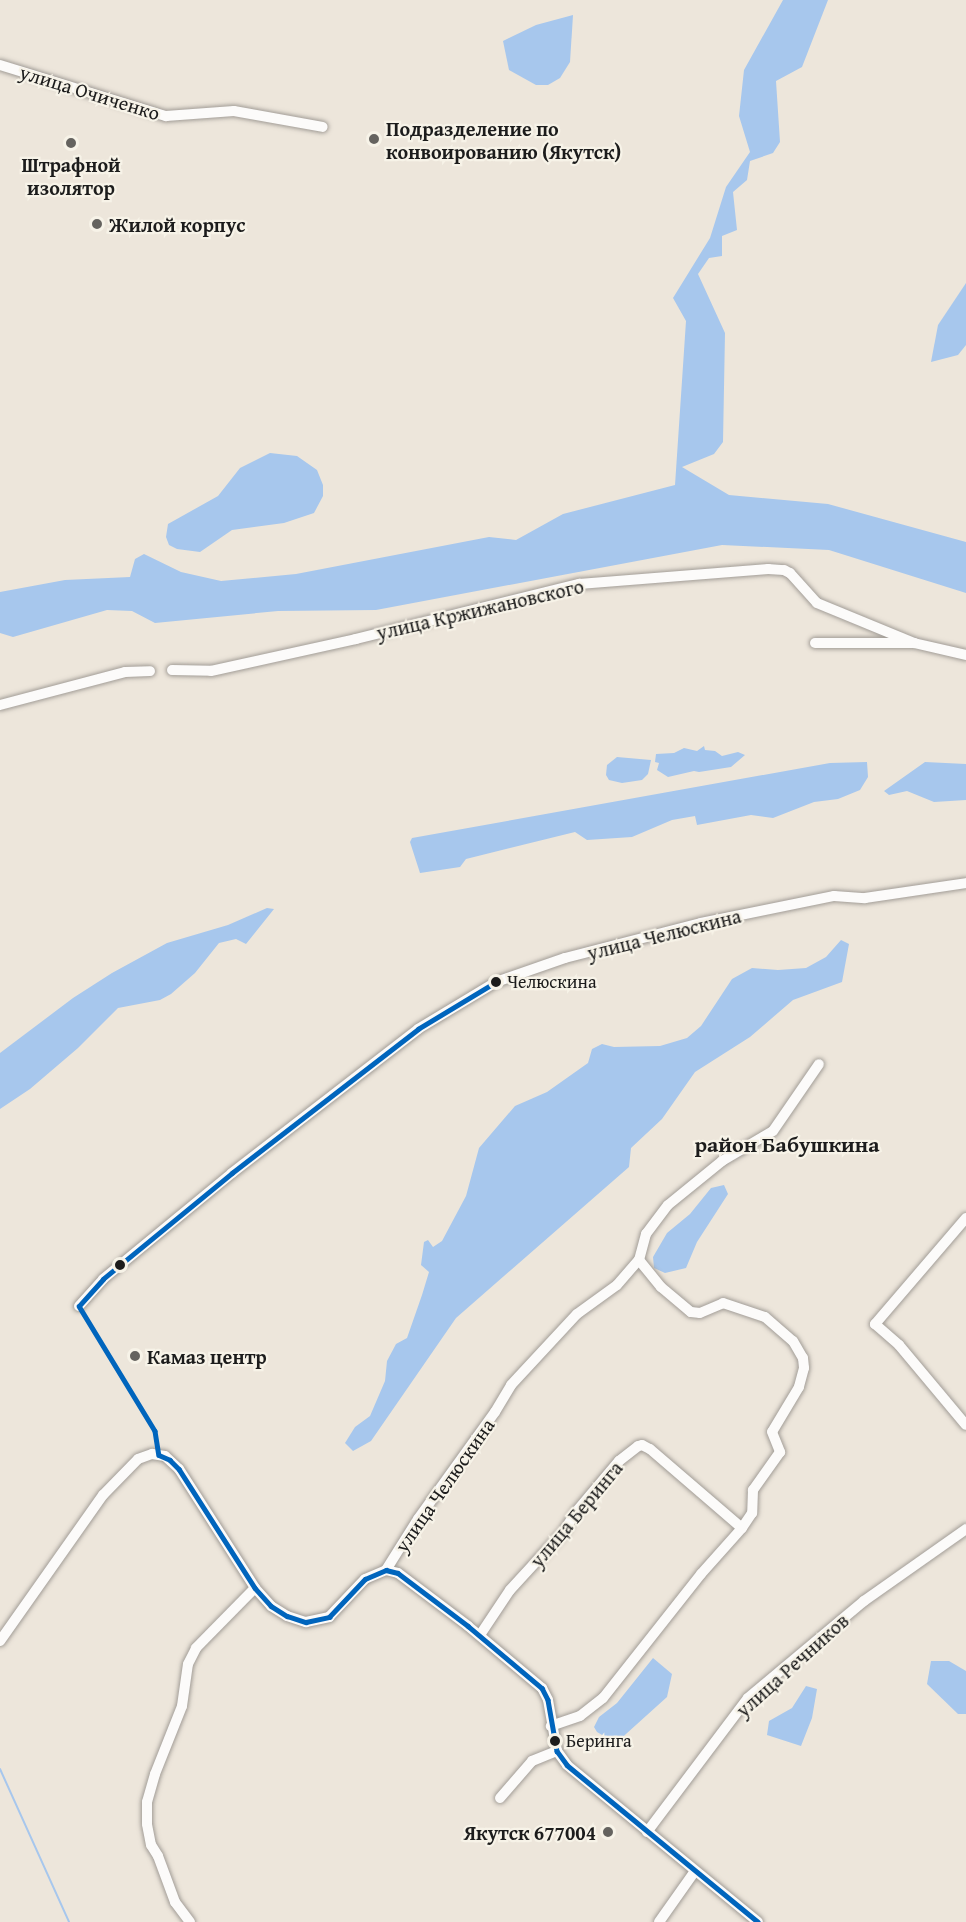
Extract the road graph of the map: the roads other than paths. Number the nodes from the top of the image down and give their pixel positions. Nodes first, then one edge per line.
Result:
1 (0, 65) edge
2 (323, 127) dead end
3 (814, 643) dead end
4 (914, 643) junction
5 (966, 655) edge
6 (172, 670) dead end
7 (150, 671) dead end
8 (0, 705) edge
9 (966, 883) edge
10 (819, 1064) dead end
11 (966, 1218) edge
12 (639, 1260) junction
13 (80, 1306) dead end
14 (966, 1425) edge
15 (742, 1528) junction
16 (966, 1529) edge
17 (386, 1570) junction
18 (255, 1588) junction
19 (480, 1635) junction
20 (0, 1641) edge
21 (551, 1726) junction
22 (556, 1751) junction
23 (500, 1798) dead end
24 (647, 1832) junction
25 (695, 1871) junction
26 (190, 1922) edge
27 (659, 1922) edge
28 (758, 1922) edge

1 - 2 street, улица Очиченко
3 - 4 street, улица Кржижановского
4 - 5 street, улица Кржижановского
4 - 6 street, улица Кржижановского
7 - 8 street
9 - 13 street, улица Челюскина
10 - 12 street, улица Челюскина
11 - 14 street
12 - 15 street
12 - 17 street, улица Челюскина
15 - 19 street, улица Беринга
15 - 21 street
16 - 24 street, улица Речников
17 - 18 street, улица Челюскина
17 - 19 street
18 - 20 street, улица Челюскина
18 - 26 street
19 - 21 street
21 - 22 street
22 - 23 street
22 - 24 street
24 - 25 street
25 - 27 street
25 - 28 street

